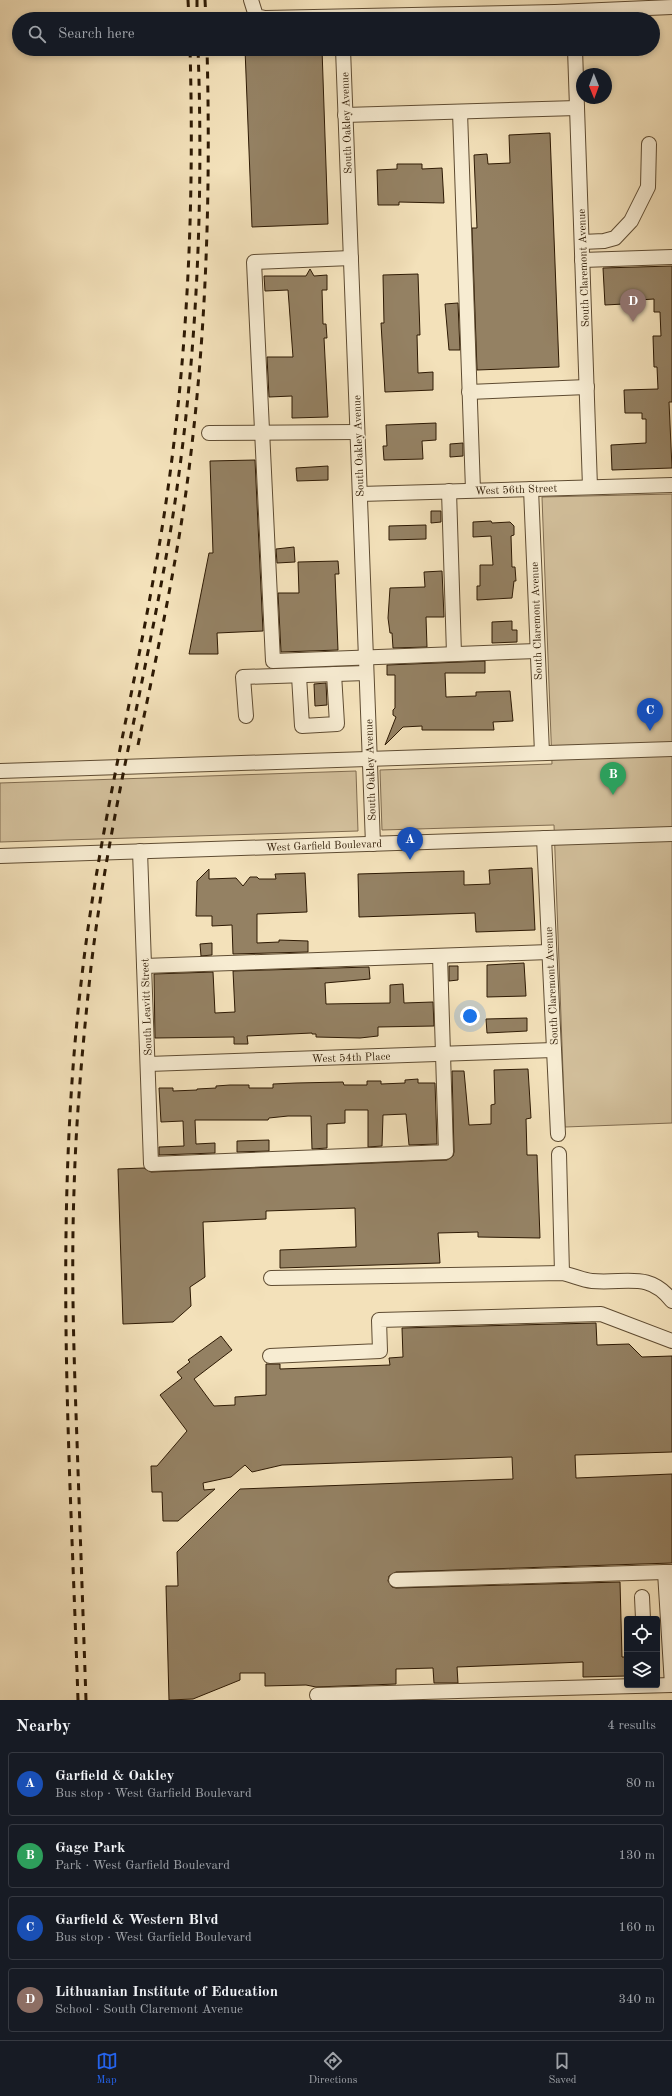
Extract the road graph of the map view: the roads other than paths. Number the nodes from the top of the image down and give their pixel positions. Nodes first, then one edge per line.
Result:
1 (250, 0) edge
2 (672, 7) edge
3 (574, 10) edge
4 (254, 12) edge
5 (516, 12) edge
6 (343, 56) edge
7 (575, 56) edge
8 (577, 108) junction
9 (460, 112) junction
10 (345, 115) junction
11 (649, 144) dead end
12 (582, 242) junction
13 (672, 257) edge
14 (351, 258) junction
15 (582, 260) junction
16 (587, 387) junction
17 (469, 392) junction
18 (209, 432) dead end
19 (262, 432) junction
20 (357, 432) junction
21 (672, 484) edge
22 (590, 487) junction
23 (531, 489) junction
24 (472, 490) junction
25 (449, 491) junction
26 (360, 494) junction
27 (537, 651) junction
28 (454, 654) junction
29 (366, 658) junction
30 (366, 673) junction
31 (334, 674) junction
32 (299, 676) junction
33 (246, 716) dead end
34 (672, 749) edge
35 (542, 753) junction
36 (370, 759) junction
37 (0, 771) edge
38 (672, 834) edge
39 (544, 838) junction
40 (373, 844) junction
41 (140, 851) junction
42 (0, 856) edge
43 (549, 952) junction
44 (440, 956) junction
45 (144, 966) junction
46 (554, 1050) junction
47 (443, 1054) junction
48 (148, 1064) junction
49 (558, 1134) dead end
50 (558, 1154) dead end
51 (562, 1273) junction
52 (271, 1278) dead end
53 (672, 1301) edge
54 (672, 1341) edge
55 (270, 1356) dead end
56 (669, 1572) edge
57 (396, 1580) dead end
58 (642, 1597) dead end
59 (643, 1616) edge
60 (660, 1685) edge
61 (672, 1685) edge
62 (624, 1686) edge
63 (317, 1695) dead end

1 - 4 street
2 - 3 street
3 - 5 street
6 - 10 street, South Oakley Avenue
7 - 8 street, South Claremont Avenue
8 - 9 street
8 - 12 street, South Claremont Avenue
9 - 10 street
9 - 17 street
10 - 14 street, South Oakley Avenue
11 - 12 street
12 - 15 street, South Claremont Avenue
13 - 15 street
14 - 19 street
14 - 20 street, South Oakley Avenue
15 - 16 street, South Claremont Avenue
16 - 17 street
16 - 22 street, South Claremont Avenue
17 - 24 street
18 - 19 street
19 - 20 street
19 - 29 street
20 - 26 street, South Oakley Avenue
21 - 22 street, West 56th Street
22 - 23 street, West 56th Street
23 - 24 street, West 56th Street
23 - 27 street, South Claremont Avenue
24 - 25 street, West 56th Street
25 - 26 street, West 56th Street
25 - 28 street
26 - 29 street, South Oakley Avenue
27 - 28 street
27 - 35 street, South Claremont Avenue
28 - 29 street
29 - 30 street, South Oakley Avenue
30 - 31 street
30 - 36 street, South Oakley Avenue
31 - 32 street
31 - 32 street
32 - 33 street
34 - 35 street
35 - 36 street
36 - 37 street
36 - 40 street, South Oakley Avenue
38 - 39 street, West Garfield Boulevard
39 - 40 street, West Garfield Boulevard
39 - 43 street, South Claremont Avenue
40 - 41 street, West Garfield Boulevard
41 - 42 street, West Garfield Boulevard
41 - 45 street, South Leavitt Street
43 - 44 street
43 - 46 street, South Claremont Avenue
44 - 45 street
44 - 47 street
45 - 48 street, South Leavitt Street
46 - 47 street, West 54th Place
46 - 49 street, South Claremont Avenue
47 - 48 street, West 54th Place
47 - 48 street, South Leavitt Street
50 - 51 street
51 - 52 street
51 - 53 street
54 - 55 street
56 - 57 street
56 - 61 street
58 - 59 street
60 - 61 street
62 - 63 street

